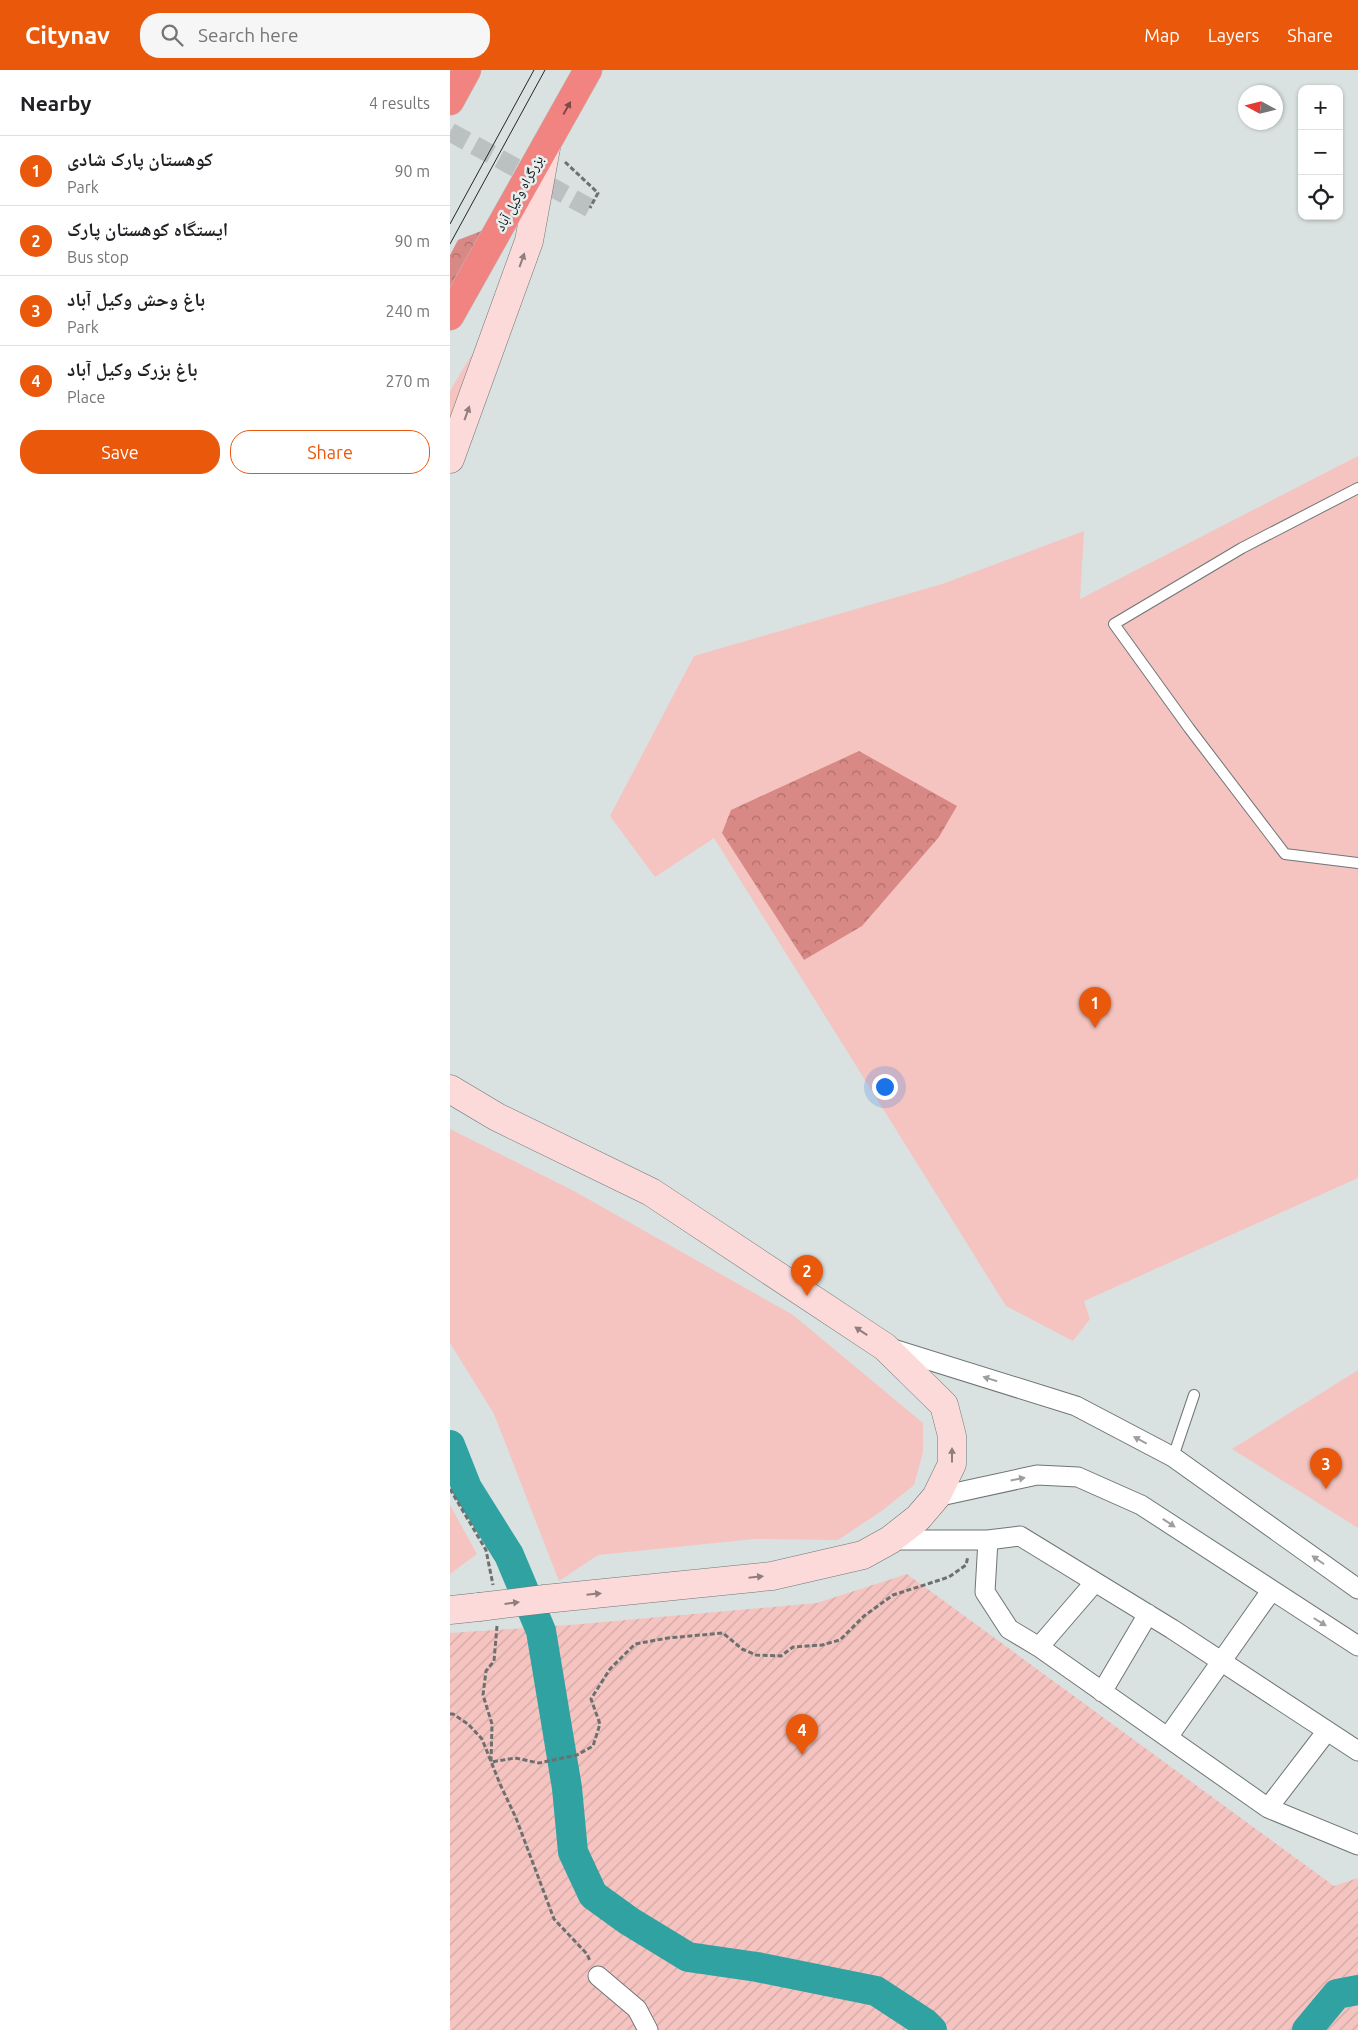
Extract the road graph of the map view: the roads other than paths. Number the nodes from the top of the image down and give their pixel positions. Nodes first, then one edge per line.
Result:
1 (467, 70) edge
2 (588, 70) edge
3 (450, 101) edge
4 (546, 145) junction
5 (450, 316) edge
6 (450, 459) edge
7 (1358, 488) edge
8 (1358, 863) edge
9 (450, 1089) edge
10 (885, 1347) junction
11 (1194, 1394) dead end
12 (1172, 1457) junction
13 (936, 1497) junction
14 (890, 1540) junction
15 (980, 1540) junction
16 (1095, 1582) junction
17 (1358, 1588) edge
18 (1271, 1591) junction
19 (450, 1610) edge
20 (1148, 1614) junction
21 (1358, 1646) edge
22 (1039, 1647) junction
23 (1222, 1662) junction
24 (1102, 1692) junction
25 (1327, 1731) junction
26 (1168, 1737) junction
27 (1358, 1751) edge
28 (1268, 1808) junction
29 (1358, 1845) edge
30 (598, 1976) road end
31 (648, 2030) edge

1 - 3 highway
4 -> 2 highway, بزرگراه وکیل آباد
4 - 5 highway, بزرگراه وکیل آباد
6 -> 4 street
7 - 8 lane
10 -> 9 street
12 -> 10 street
13 -> 10 street
11 - 12 lane
17 -> 12 street
13 - 14 street
13 -> 18 street
14 - 15 street
19 -> 14 street, bridge
15 - 16 street
15 - 22 street
16 - 20 street
16 - 22 street
18 -> 21 street
18 - 23 street
20 - 23 street
20 - 24 street
22 - 24 street
23 - 25 street
23 - 26 street
24 - 26 street
25 - 27 street
25 - 28 street
26 - 28 street
28 - 29 street
30 - 31 street

